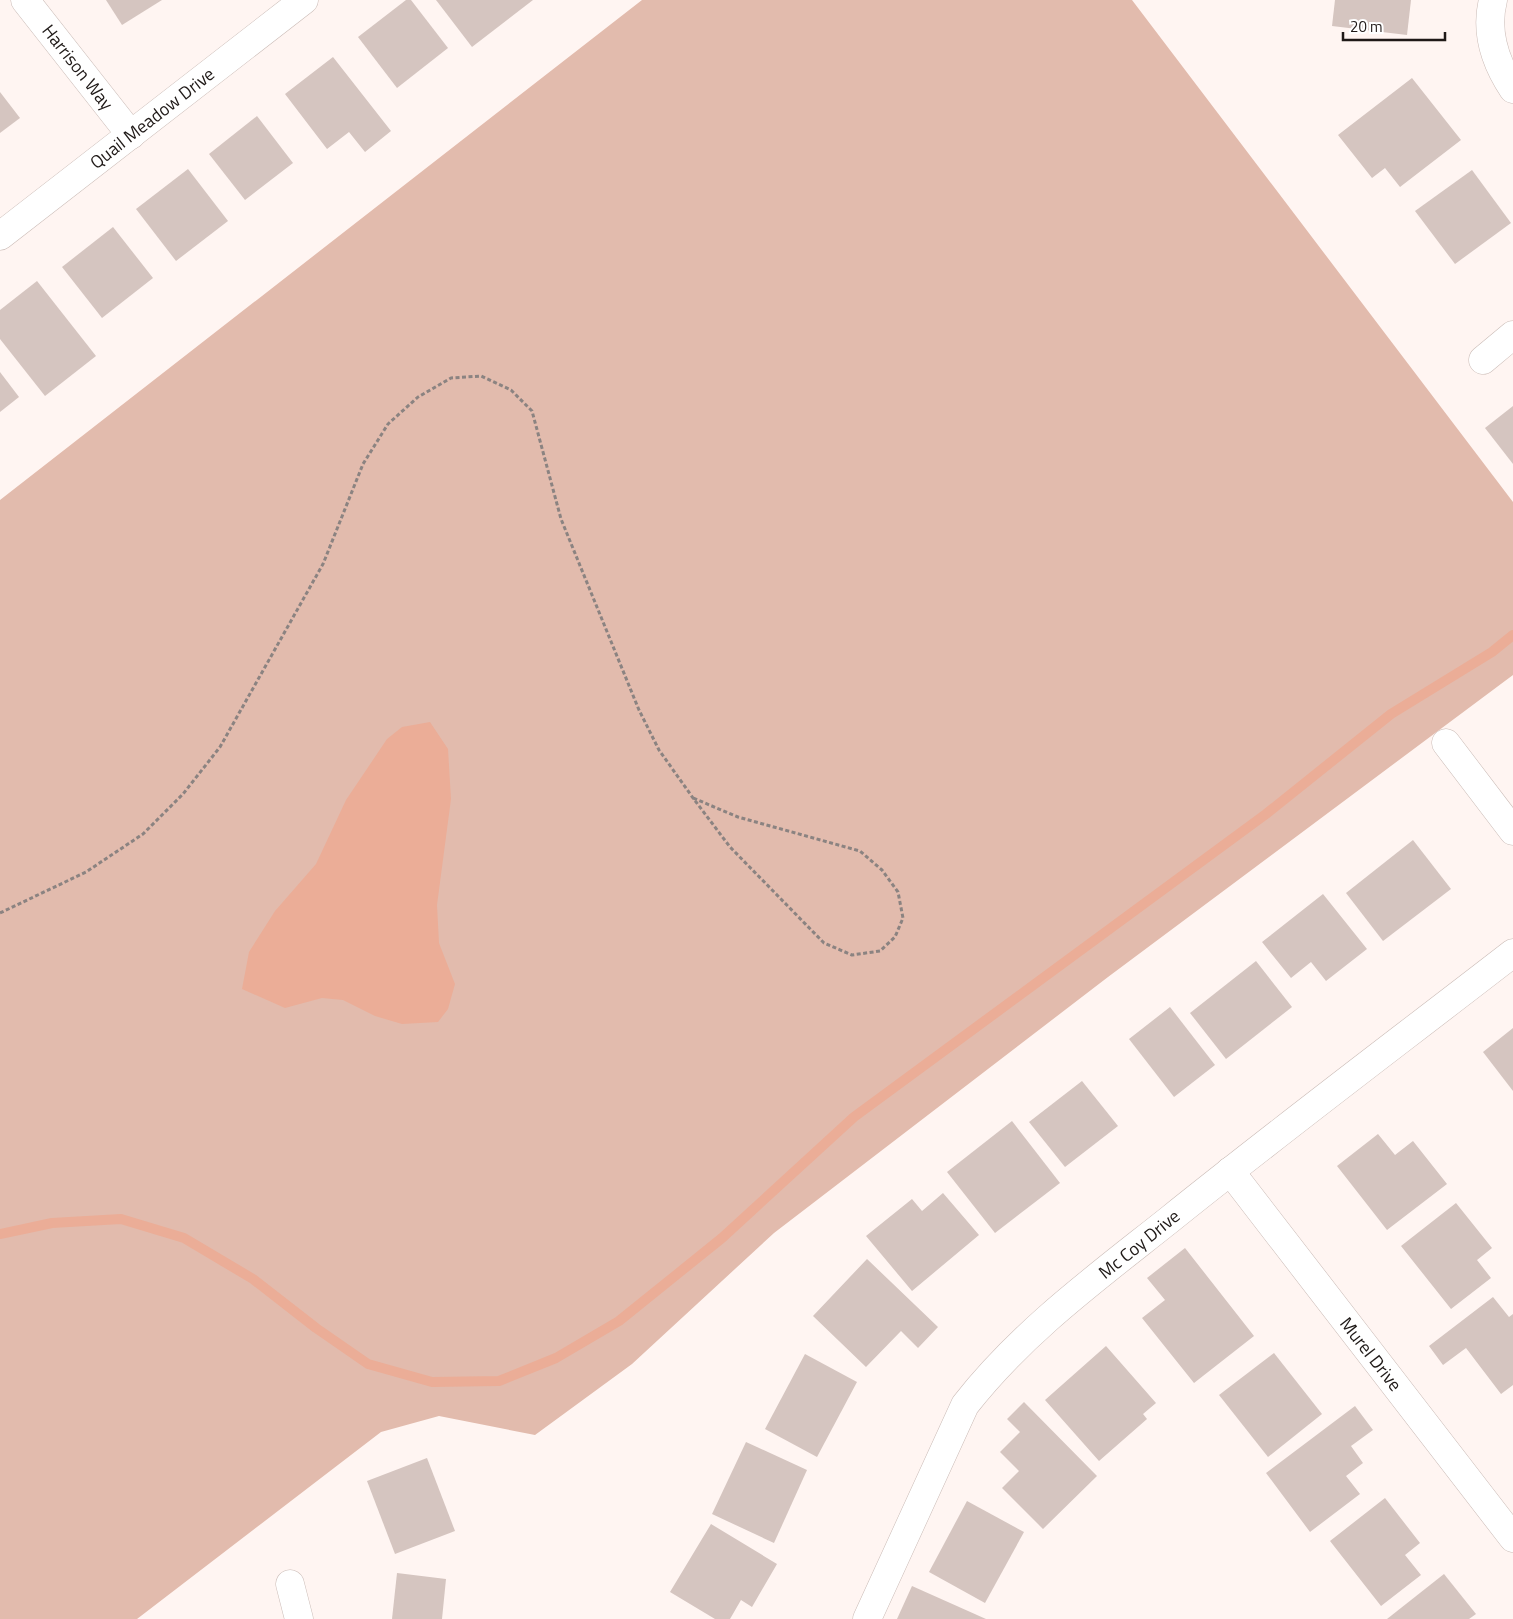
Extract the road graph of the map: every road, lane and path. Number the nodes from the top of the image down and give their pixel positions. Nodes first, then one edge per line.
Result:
1 (25, 0) edge
2 (304, 0) edge
3 (1493, 0) edge
4 (1513, 89) edge
5 (131, 135) junction
6 (0, 236) edge
7 (1513, 335) edge
8 (1483, 360) dead end
9 (1446, 743) dead end
10 (693, 798) junction
11 (1513, 831) edge
12 (0, 913) edge
13 (1513, 953) edge
14 (1230, 1171) junction
15 (1513, 1538) edge
16 (290, 1584) dead end
17 (299, 1619) edge
18 (867, 1619) edge

1 - 5 street, Harrison Way
2 - 5 street, Quail Meadow Drive
3 - 4 street
5 - 6 street, Quail Meadow Drive
7 - 8 street
9 - 11 street
10 - 10 path
10 - 12 path
13 - 14 street, Mc Coy Drive
14 - 15 street, Murel Drive
14 - 18 street, Mc Coy Drive
16 - 17 street

